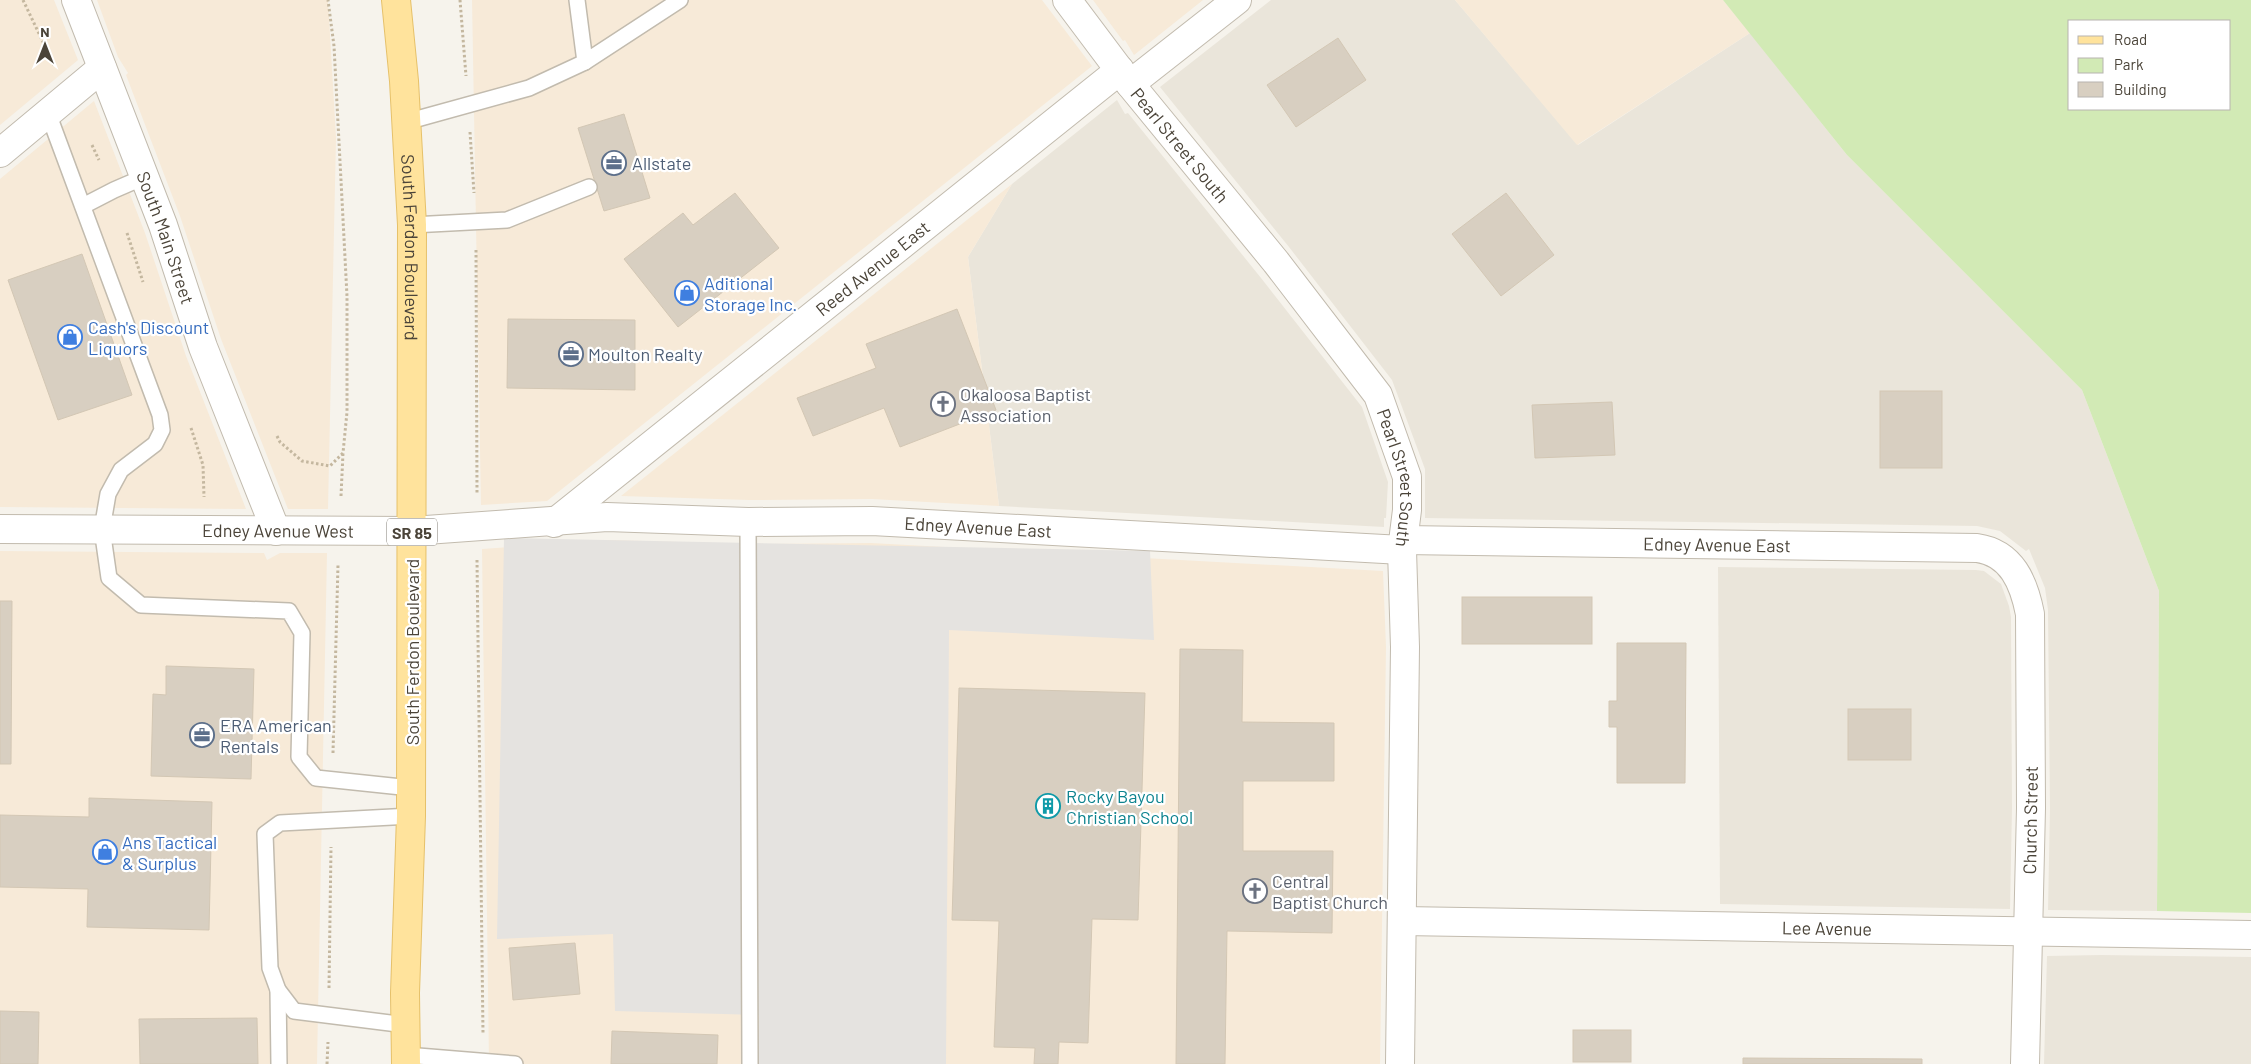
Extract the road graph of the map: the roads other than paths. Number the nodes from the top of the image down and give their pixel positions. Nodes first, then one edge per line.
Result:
1 (76, 0) edge
2 (396, 0) edge
3 (578, 0) edge
4 (680, 0) edge
5 (1067, 0) edge
6 (1237, 0) edge
7 (585, 62) junction
8 (102, 68) junction
9 (1125, 77) junction
10 (48, 112) junction
11 (406, 122) junction
12 (0, 153) edge
13 (144, 177) junction
14 (589, 187) dead end
15 (83, 206) junction
16 (412, 225) junction
17 (554, 522) junction
18 (748, 522) junction
19 (0, 529) edge
20 (102, 530) junction
21 (276, 531) junction
22 (412, 531) junction
23 (1402, 545) junction
24 (2019, 578) joint
25 (411, 788) junction
26 (411, 816) junction
27 (1402, 921) junction
28 (2028, 931) junction
29 (2251, 935) edge
30 (278, 990) junction
31 (406, 1025) junction
32 (406, 1059) edge
33 (279, 1064) edge
34 (515, 1064) edge
35 (750, 1064) edge
36 (1400, 1064) edge
37 (2025, 1064) edge

1 - 8 street, South Main Street
2 - 11 main road, South Ferdon Boulevard / SR 85
3 - 7 lane
4 - 7 lane
5 - 9 street, Pearl Street South
6 - 9 street, Reed Avenue East
7 - 11 lane
8 - 10 street
8 - 13 street, South Main Street
9 - 17 street, Reed Avenue East
9 - 23 street, Pearl Street South
10 - 12 street
10 - 15 lane
11 - 16 main road, South Ferdon Boulevard / SR 85
13 - 15 lane
13 - 21 street, South Main Street
14 - 16 lane
15 - 20 lane
16 - 22 main road, South Ferdon Boulevard / SR 85
17 - 18 street, Edney Avenue East
17 - 22 street, Edney Avenue West
18 - 23 street, Edney Avenue East
18 - 35 lane
19 - 20 street, Edney Avenue West
20 - 21 street, Edney Avenue West
20 - 25 lane
21 - 22 street, Edney Avenue West
22 - 25 main road, South Ferdon Boulevard / SR 85
23 - 24 street, Edney Avenue East
23 - 27 street, Pearl Street South
24 - 28 street, Church Street
25 - 26 main road, South Ferdon Boulevard / SR 85
26 - 30 lane
26 - 31 main road, South Ferdon Boulevard / SR 85
27 - 28 street, Lee Avenue
27 - 36 street, Pearl Street South
28 - 29 street, Lee Avenue
28 - 37 street, Church Street
30 - 31 lane
30 - 33 lane
31 - 32 main road, South Ferdon Boulevard / SR 85
32 - 34 lane

